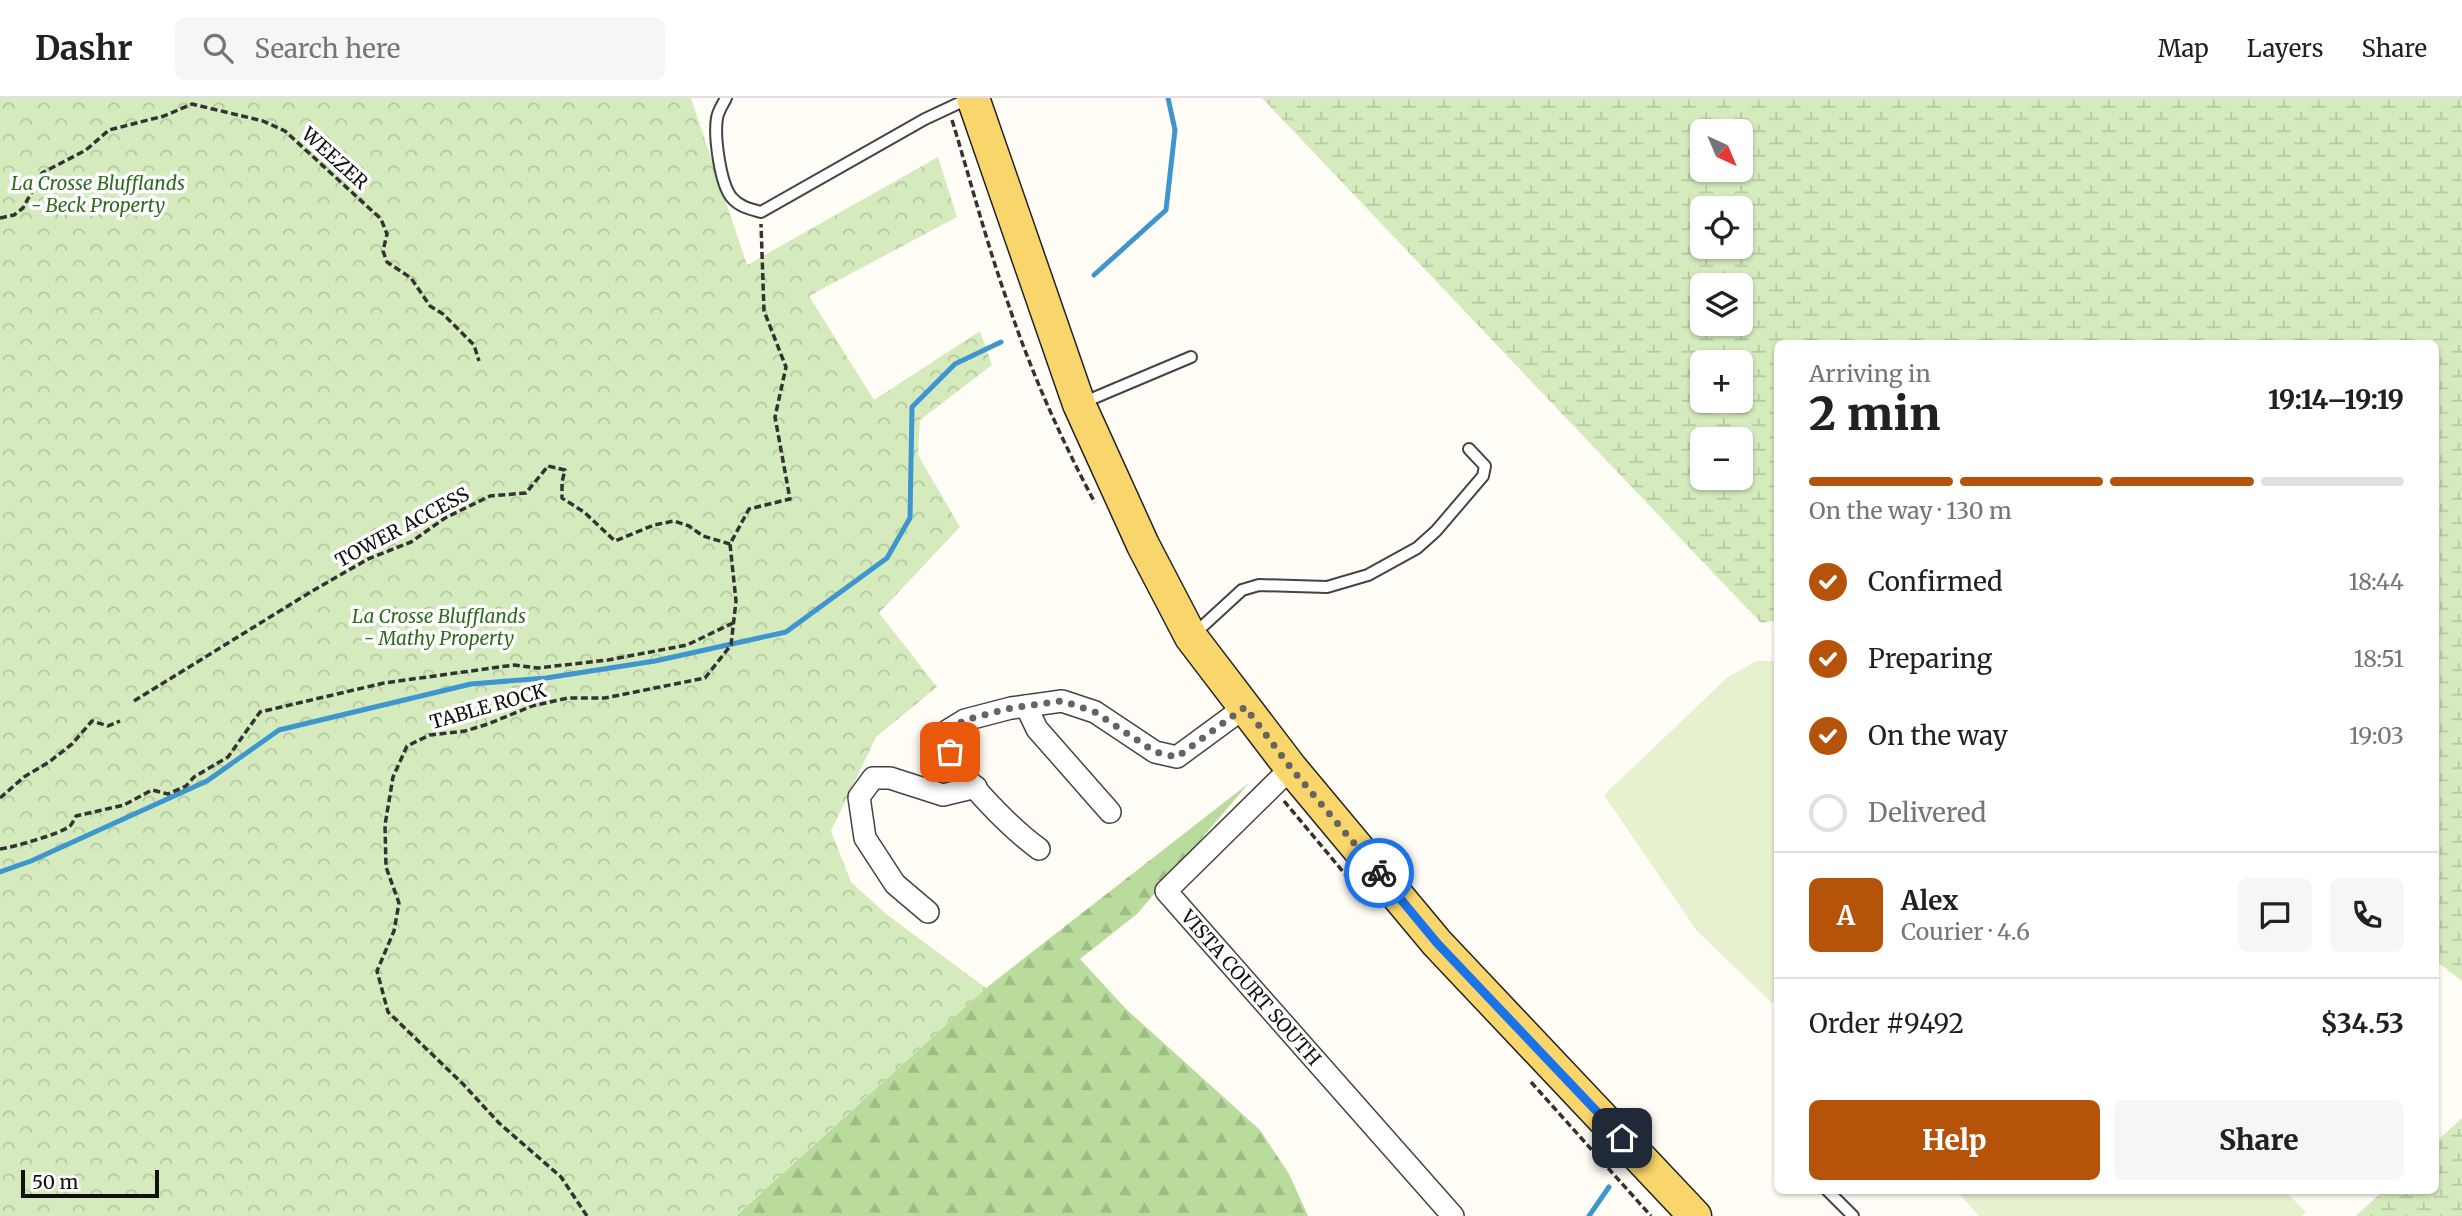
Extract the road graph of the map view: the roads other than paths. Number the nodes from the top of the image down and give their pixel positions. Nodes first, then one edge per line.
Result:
1 (726, 98) edge
2 (972, 98) edge
3 (1191, 357) dead end
4 (1079, 404) junction
5 (1469, 449) dead end
6 (1191, 637) junction
7 (1026, 706) junction
8 (1245, 707) junction
9 (1291, 768) junction
10 (976, 787) junction
11 (1110, 812) dead end
12 (1039, 849) dead end
13 (928, 912) dead end
14 (1831, 1194) edge
15 (1453, 1216) edge
16 (1695, 1216) edge
17 (1853, 1216) edge

1 - 2 lane
2 - 4 main road
3 - 4 lane
4 - 6 main road
5 - 6 lane
6 - 8 main road
7 - 8 street
7 - 10 street
7 - 11 street
8 - 9 main road
9 - 15 street, VISTA COURT SOUTH
9 - 16 main road
10 - 12 street
10 - 13 street
14 - 17 lane

